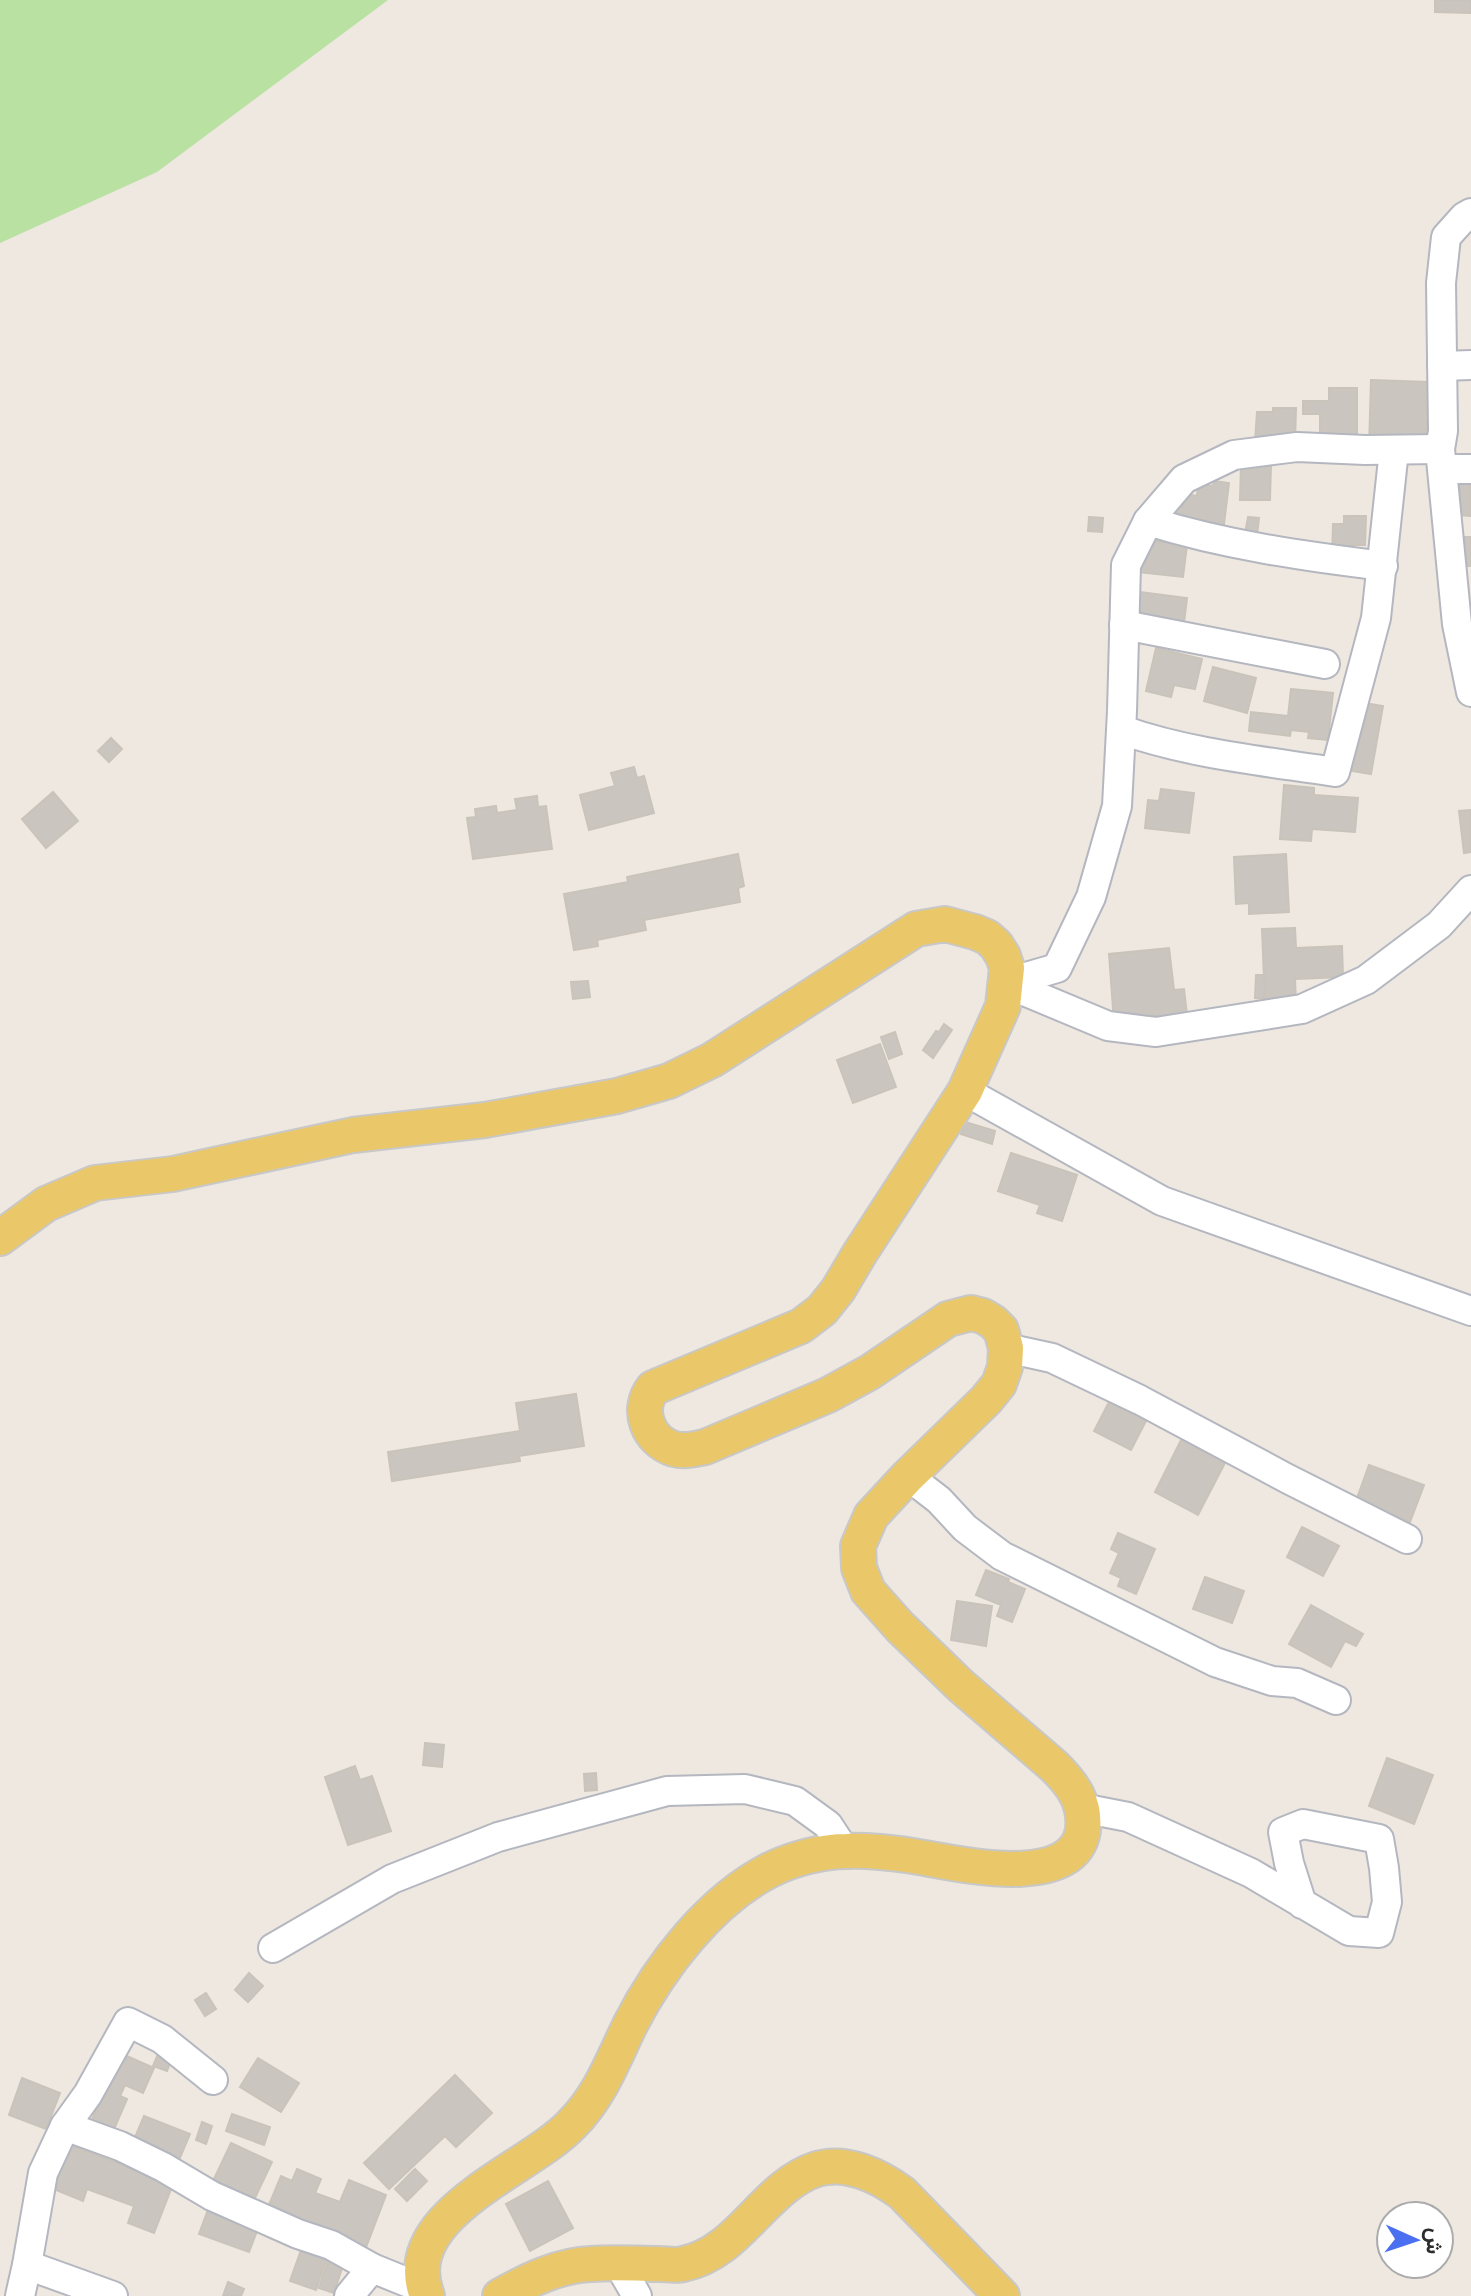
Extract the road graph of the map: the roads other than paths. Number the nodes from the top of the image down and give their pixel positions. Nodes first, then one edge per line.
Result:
1 (1471, 213) edge
2 (1457, 256) edge
3 (1471, 365) edge
4 (1442, 366) junction
5 (1394, 450) junction
6 (1451, 462) edge
7 (1148, 521) junction
8 (1383, 566) junction
9 (1462, 579) edge
10 (1124, 625) junction
11 (1325, 664) dead end
12 (1470, 686) edge
13 (1122, 730) junction
14 (1471, 890) edge
15 (1005, 983) junction
16 (965, 1091) junction
17 (1, 1236) edge
18 (1471, 1311) edge
19 (1006, 1348) junction
20 (908, 1476) junction
21 (1407, 1539) dead end
22 (1336, 1700) dead end
23 (1082, 1808) junction
24 (845, 1851) junction
25 (1302, 1904) junction
26 (273, 1948) dead end
27 (213, 2080) dead end
28 (65, 2126) junction
29 (27, 2265) junction
30 (619, 2265) junction
31 (372, 2268) junction
32 (426, 2292) edge
33 (20, 2296) edge
34 (113, 2296) edge
35 (349, 2296) edge
36 (500, 2296) edge
37 (637, 2296) edge
38 (1002, 2296) edge

1 - 2 street
2 - 4 street
3 - 4 street
4 - 6 street
5 - 6 street
5 - 7 street
5 - 8 street
6 - 9 street
7 - 8 street
7 - 10 street
8 - 13 street
9 - 12 street
10 - 11 street
10 - 13 street
13 - 15 street
14 - 15 street
15 - 16 main road
15 - 17 main road
16 - 18 street
16 - 19 main road
19 - 20 main road
19 - 21 street
20 - 22 street
20 - 23 main road
23 - 24 main road
23 - 25 street
24 - 26 street
24 - 32 main road
25 - 25 street
27 - 28 street
28 - 29 street
28 - 31 street
29 - 33 street
29 - 34 street
30 - 36 main road
30 - 37 street
30 - 38 main road
31 - 32 street
31 - 35 street

